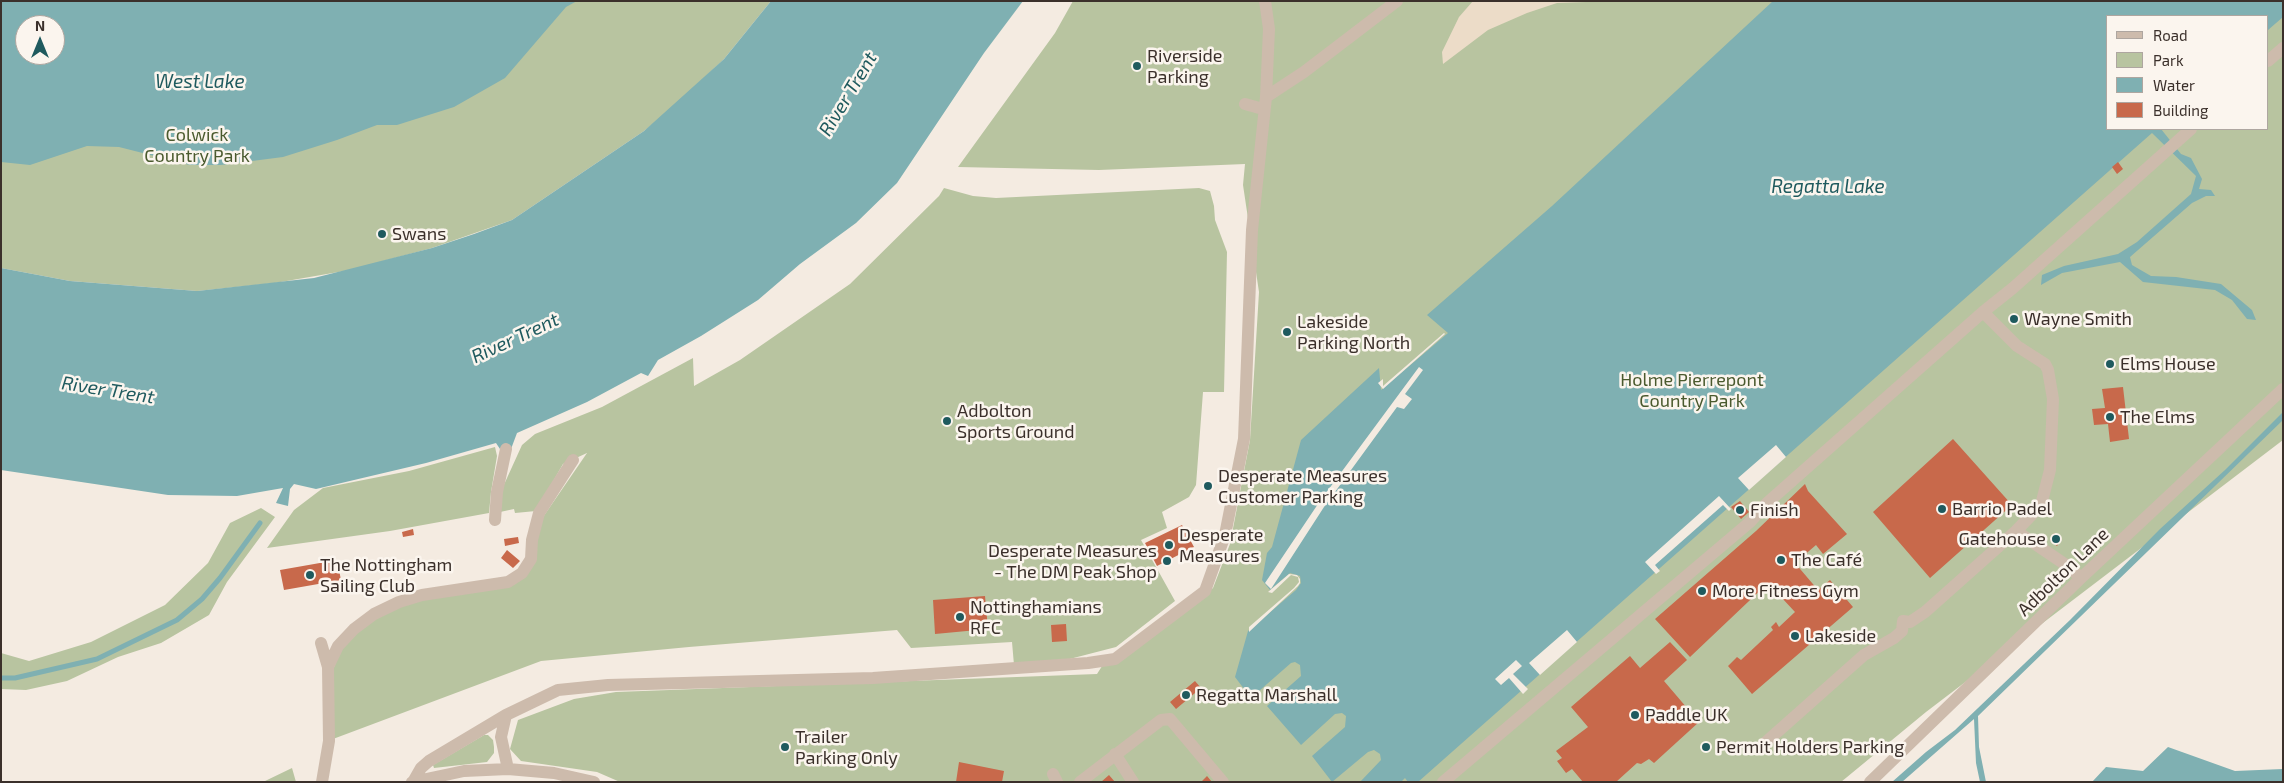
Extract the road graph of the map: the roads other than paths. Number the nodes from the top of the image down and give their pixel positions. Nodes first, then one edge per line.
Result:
1 (1265, 1) edge
2 (1397, 1) edge
3 (2283, 48) edge
4 (2269, 60) edge
5 (1265, 103) junction
6 (1245, 104) dead end
7 (2190, 130) edge
8 (1983, 312) junction
9 (2283, 389) edge
10 (506, 448) dead end
11 (573, 460) dead end
12 (494, 520) dead end
13 (2016, 530) junction
14 (2081, 578) junction
15 (321, 643) dead end
16 (328, 667) junction
17 (506, 715) junction
18 (1766, 742) dead end
19 (1115, 754) junction
20 (508, 769) junction
21 (322, 782) edge
22 (412, 782) edge
23 (594, 782) edge
24 (1080, 782) edge
25 (1133, 782) edge
26 (1223, 782) edge
27 (1443, 782) edge
28 (1870, 782) edge

1 - 5 street
2 - 5 street
3 - 4 street
5 - 6 street
5 - 17 street
7 - 8 street
8 - 13 street
8 - 27 street
9 - 14 street, Adbolton Lane
10 - 12 street
11 - 16 street
13 - 14 street
13 - 18 street
14 - 28 street, Adbolton Lane
15 - 16 street
16 - 21 street
17 - 20 street
17 - 22 street
19 - 24 street
19 - 25 street
19 - 26 street
20 - 22 street
20 - 23 street

